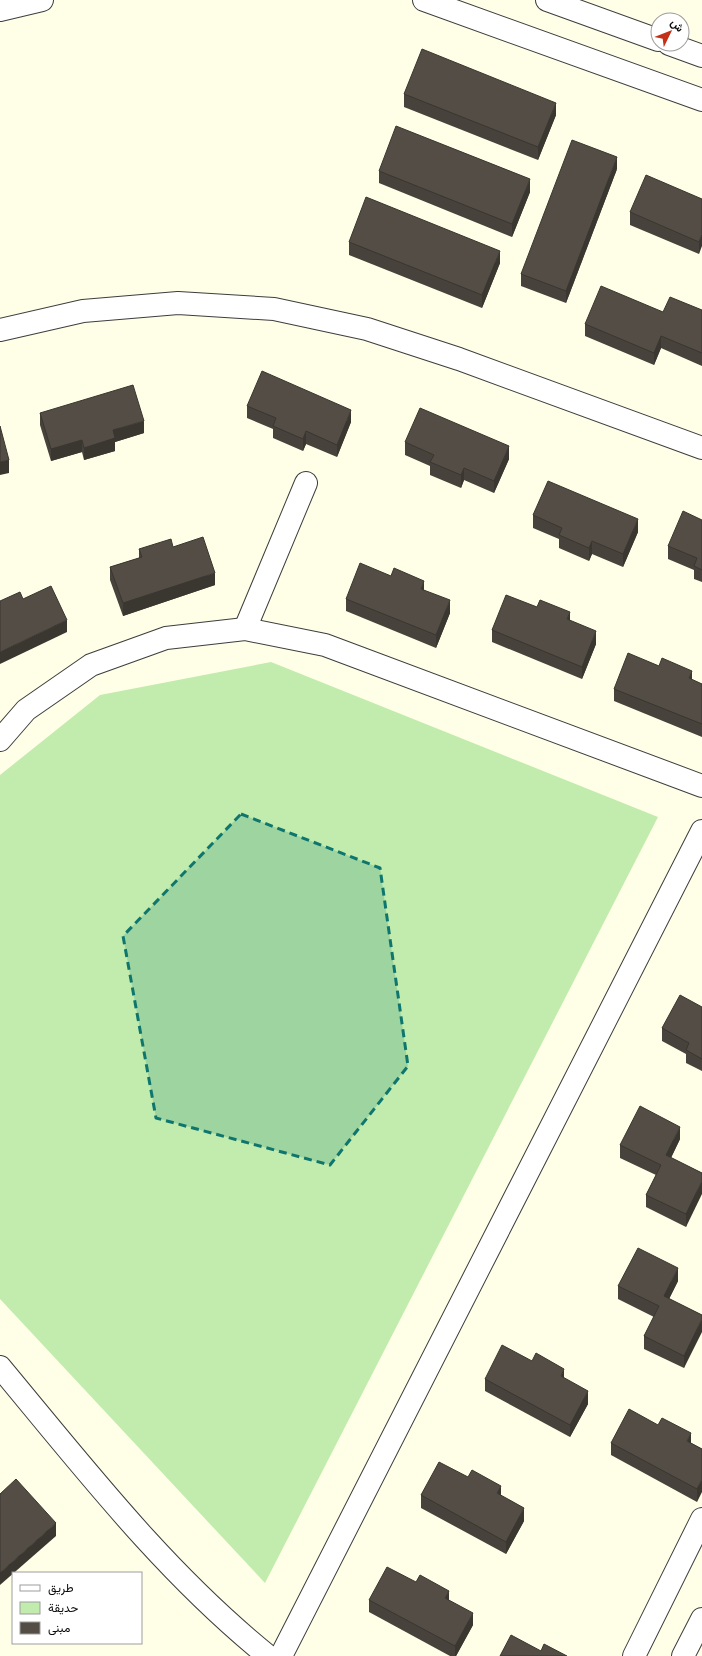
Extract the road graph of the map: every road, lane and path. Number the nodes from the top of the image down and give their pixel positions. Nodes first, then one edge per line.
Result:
1 (42, 0) edge
2 (424, 0) edge
3 (548, 0) edge
4 (0, 10) edge
5 (650, 37) edge
6 (690, 52) edge
7 (702, 56) edge
8 (702, 100) edge
9 (0, 330) edge
10 (702, 448) edge
11 (306, 483) dead end
12 (245, 629) junction
13 (0, 740) edge
14 (702, 786) edge
15 (702, 831) edge
16 (0, 1367) edge
17 (702, 1520) edge
18 (702, 1620) edge
19 (268, 1656) edge
20 (281, 1656) edge
21 (634, 1656) edge
22 (683, 1656) edge

1 - 4 street
2 - 8 street
3 - 5 street
6 - 7 street
9 - 10 street
11 - 12 street
12 - 13 street
12 - 14 street
15 - 20 street
16 - 19 street
17 - 21 street
18 - 22 street

